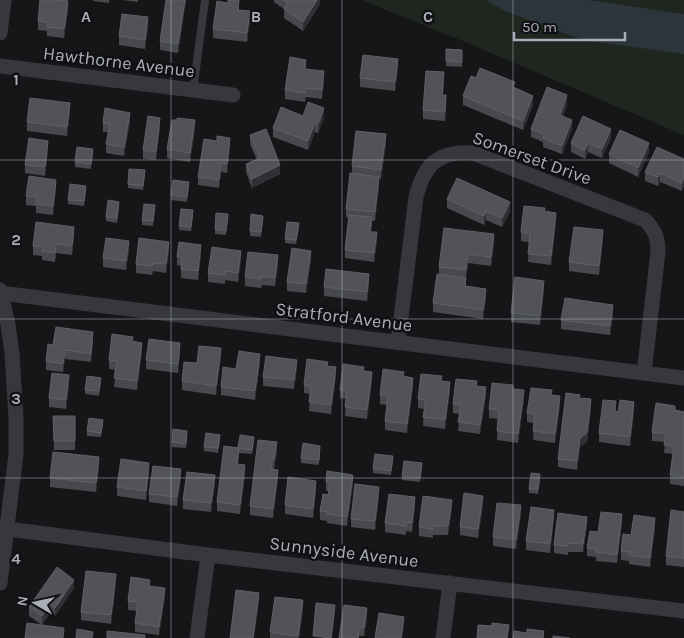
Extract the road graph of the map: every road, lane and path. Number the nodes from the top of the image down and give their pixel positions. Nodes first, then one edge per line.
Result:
1 (4, 0) edge
2 (205, 0) edge
3 (0, 33) edge
4 (0, 66) edge
5 (193, 91) junction
6 (233, 96) dead end
7 (0, 292) edge
8 (398, 342) junction
9 (644, 373) junction
10 (684, 378) edge
11 (4, 528) edge
12 (208, 555) junction
13 (0, 583) edge
14 (450, 583) junction
15 (684, 611) edge
16 (197, 638) edge
17 (443, 638) edge

1 - 3 street
2 - 5 lane
4 - 5 street, Hawthorne Avenue
5 - 6 street, Hawthorne Avenue
7 - 8 street, Stratford Avenue
7 - 11 street
8 - 9 street, Stratford Avenue
8 - 9 street, Somerset Drive
9 - 10 street, Stratford Avenue
11 - 12 street, Sunnyside Avenue
11 - 13 street
12 - 14 street, Sunnyside Avenue
12 - 16 street
14 - 15 street, Sunnyside Avenue
14 - 17 street

